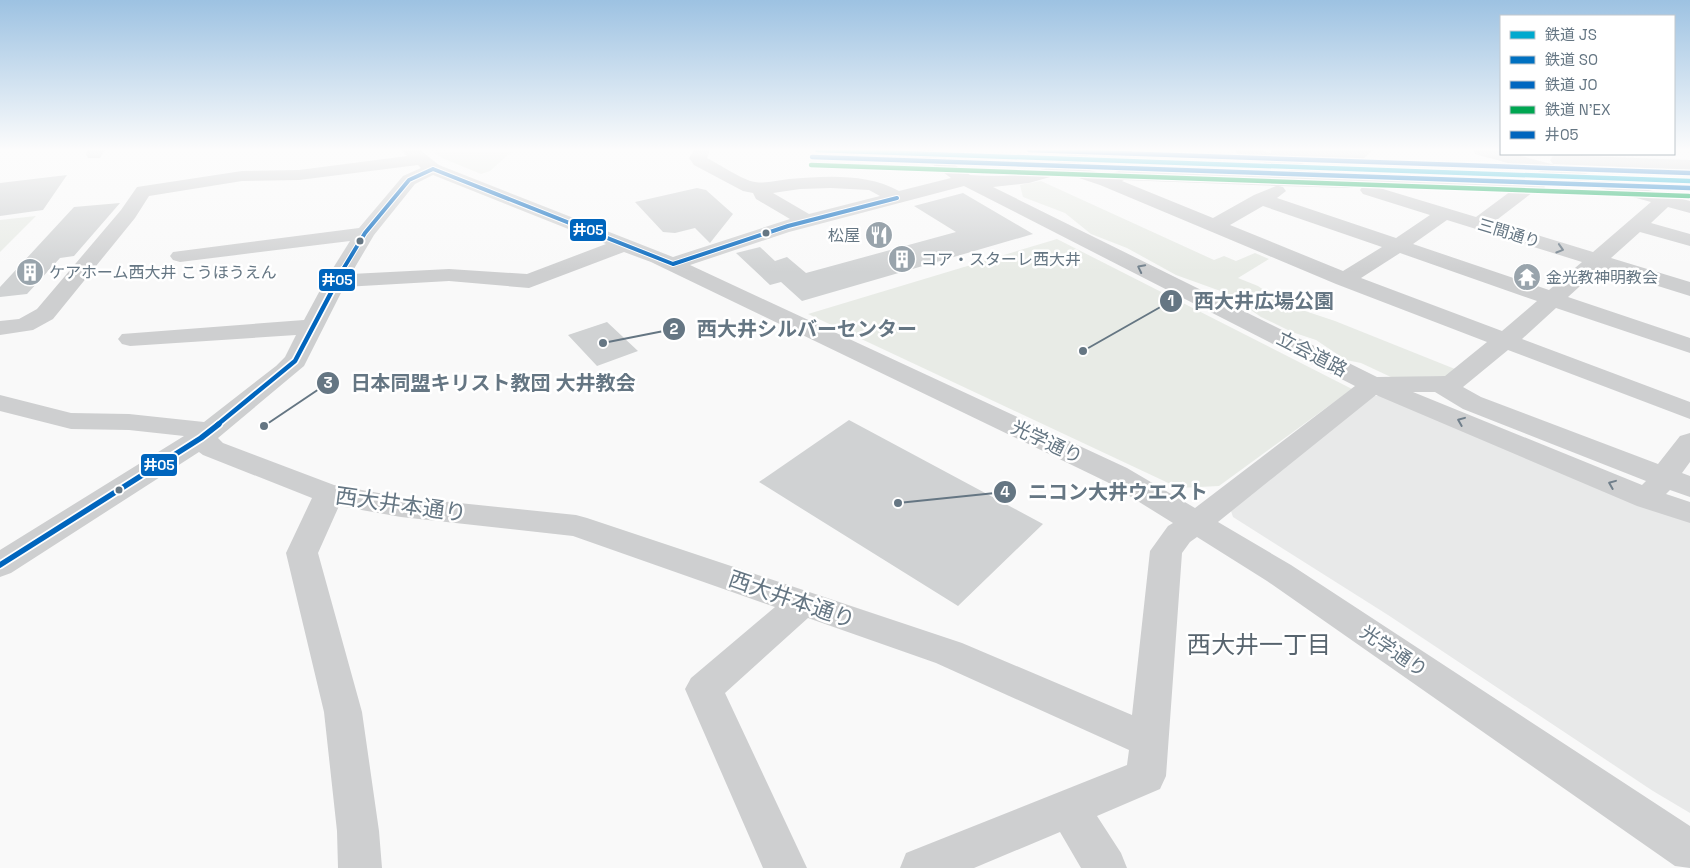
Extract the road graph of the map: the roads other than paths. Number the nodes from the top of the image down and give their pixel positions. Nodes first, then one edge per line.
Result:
1 (146, 191) edge
2 (400, 191) edge
3 (494, 191) edge
4 (763, 191) edge
5 (884, 191) edge
6 (912, 191) edge
7 (991, 191) edge
8 (1129, 191) edge
9 (1277, 191) edge
10 (1371, 191) edge
11 (1523, 191) edge
12 (1629, 191) edge
13 (896, 198) junction
14 (1262, 199) junction
15 (1665, 200) junction
16 (1690, 207) edge
17 (1445, 213) junction
18 (807, 221) junction
19 (1480, 224) junction
20 (1638, 225) junction
21 (1213, 226) junction
22 (365, 233) junction
23 (1690, 240) edge
24 (625, 244) junction
25 (1398, 246) junction
26 (180, 256) dead end
27 (1598, 261) junction
28 (673, 264) junction
29 (1344, 279) junction
30 (336, 281) junction
31 (1690, 289) edge
32 (1553, 299) junction
33 (0, 328) edge
34 (312, 328) junction
35 (130, 339) dead end
36 (1505, 341) junction
37 (1690, 346) edge
38 (1440, 384) junction
39 (1373, 385) junction
40 (0, 403) edge
41 (1690, 411) edge
42 (205, 435) junction
43 (1690, 442) edge
44 (1690, 487) edge
45 (1655, 488) junction
46 (329, 494) junction
47 (1690, 513) edge
48 (1196, 522) junction
49 (0, 566) edge
50 (803, 603) junction
51 (1150, 741) junction
52 (1068, 807) junction
53 (1690, 851) edge
54 (360, 868) edge
55 (785, 868) edge
56 (922, 868) edge
57 (1105, 868) edge

1 - 33 street
2 - 22 street
3 - 24 street, 光学通り
4 - 18 street
5 - 13 street
6 - 13 street
39 -> 7 street, 立会道路
8 - 21 street
9 - 14 street
10 - 17 street, 三間通り
11 - 19 street
12 - 15 street
13 - 18 street
14 - 21 street
14 - 25 street
15 - 16 street
15 - 20 street
17 - 19 street, 三間通り
17 - 25 street
18 - 28 street
19 -> 27 street, 三間通り
20 - 23 street
20 - 27 street
21 - 29 street
22 - 26 street
22 - 30 street
24 - 28 street, 光学通り
24 - 30 street
25 - 29 street
25 - 32 street
27 - 31 street, 三間通り
27 - 32 street
28 - 48 street, 光学通り
29 - 36 street
30 - 34 street
32 - 36 street
32 - 37 street
34 - 35 street
34 - 42 street
36 - 38 street
36 - 41 street
38 - 39 street
38 - 45 street
45 -> 39 street, 立会道路
39 - 48 street
40 - 42 street, 西大井本通り
42 - 46 street, 西大井本通り
42 - 49 street
43 - 45 street
44 - 45 street
45 - 47 street, 立会道路
46 - 50 street, 西大井本通り
46 - 54 street
48 - 51 street
48 - 53 street, 光学通り
50 - 51 street, 西大井本通り
50 - 55 street
51 - 52 street
52 - 56 street
52 - 57 street

